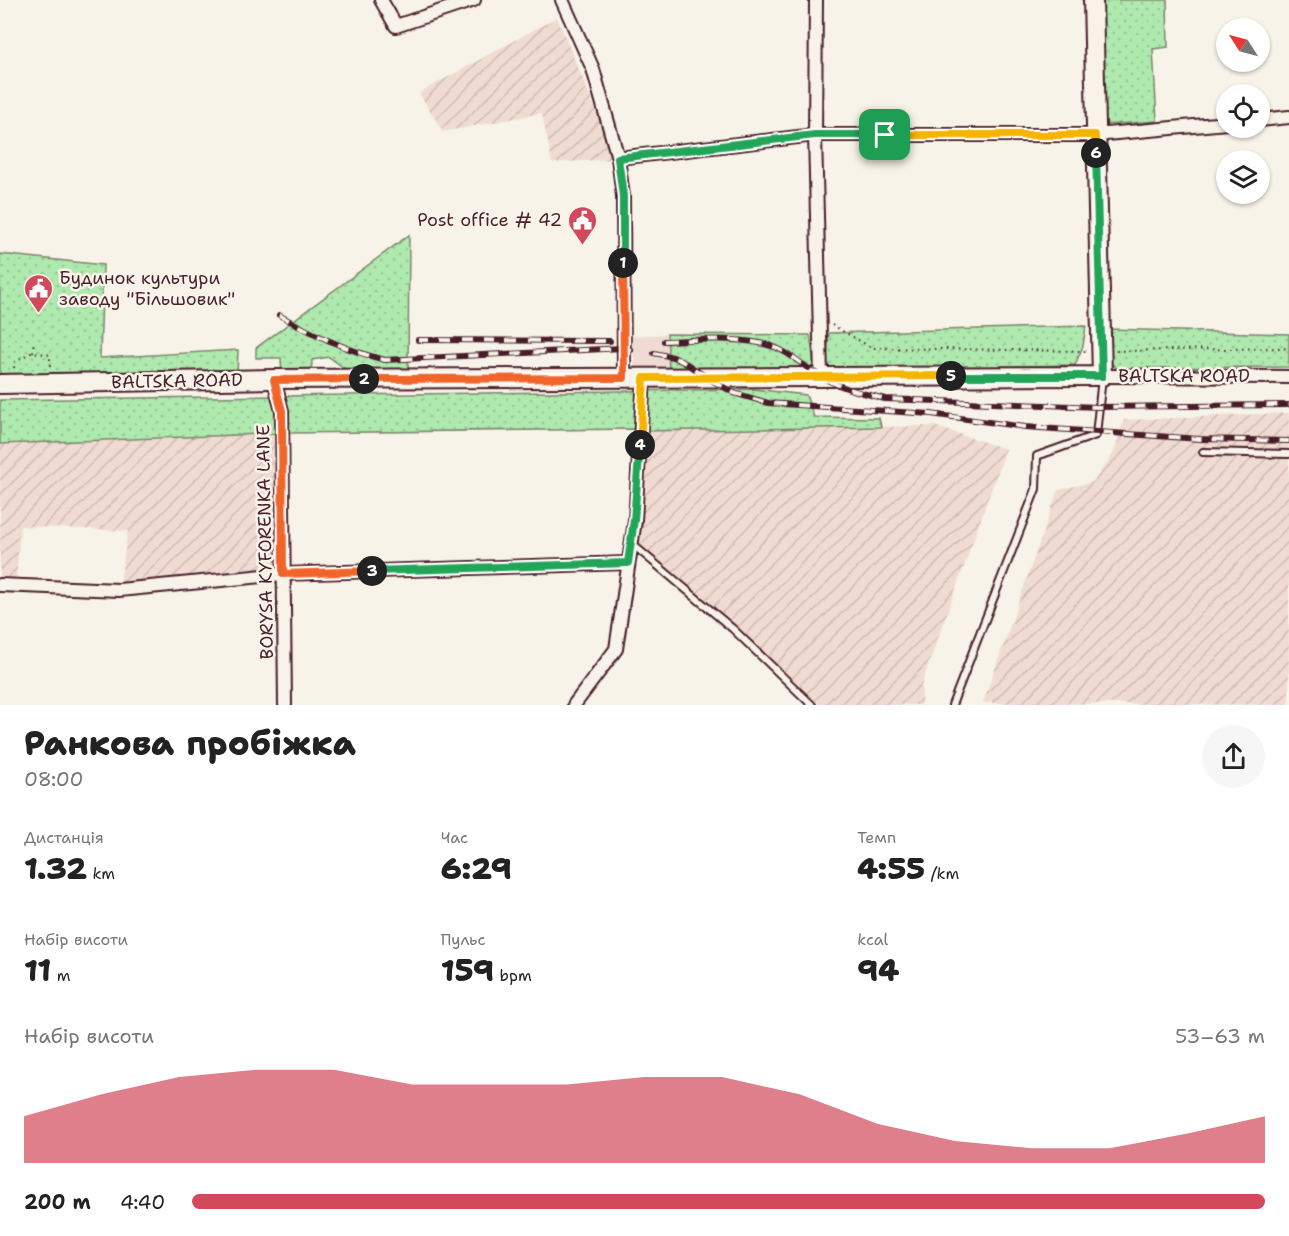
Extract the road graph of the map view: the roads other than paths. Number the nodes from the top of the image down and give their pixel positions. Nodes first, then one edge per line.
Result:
1 (381, 0) edge
2 (474, 0) edge
3 (562, 0) edge
4 (816, 0) edge
5 (1093, 0) edge
6 (1289, 117) edge
7 (1270, 119) edge
8 (1216, 124) edge
9 (815, 135) junction
10 (1095, 135) junction
11 (618, 158) junction
12 (1102, 376) junction
13 (821, 377) junction
14 (1289, 377) edge
15 (624, 378) junction
16 (644, 378) junction
17 (274, 380) junction
18 (6, 384) edge
19 (1203, 452) dead end
20 (1289, 454) edge
21 (631, 544) junction
22 (628, 563) junction
23 (283, 574) junction
24 (0, 585) edge
25 (285, 705) edge
26 (574, 705) edge
27 (812, 705) edge
28 (952, 705) edge

1 - 2 street
3 - 11 street
4 - 9 street
5 - 10 main road
6 - 7 street
8 - 10 street
9 - 10 street
9 - 11 street
9 - 13 street
10 - 12 main road
11 - 15 street
12 - 13 main road, BALTSKA ROAD
12 - 14 street, BALTSKA ROAD
12 - 28 lane
13 - 16 main road, BALTSKA ROAD
15 - 16 main road, BALTSKA ROAD
15 - 17 main road, BALTSKA ROAD
16 - 21 street
17 - 18 main road, BALTSKA ROAD
17 - 23 street, BORYSA KYFORENKA LANE
19 - 20 lane
21 - 22 street
21 - 27 lane
22 - 23 street
22 - 26 street
23 - 24 street
23 - 25 street, BORYSA KYFORENKA LANE

